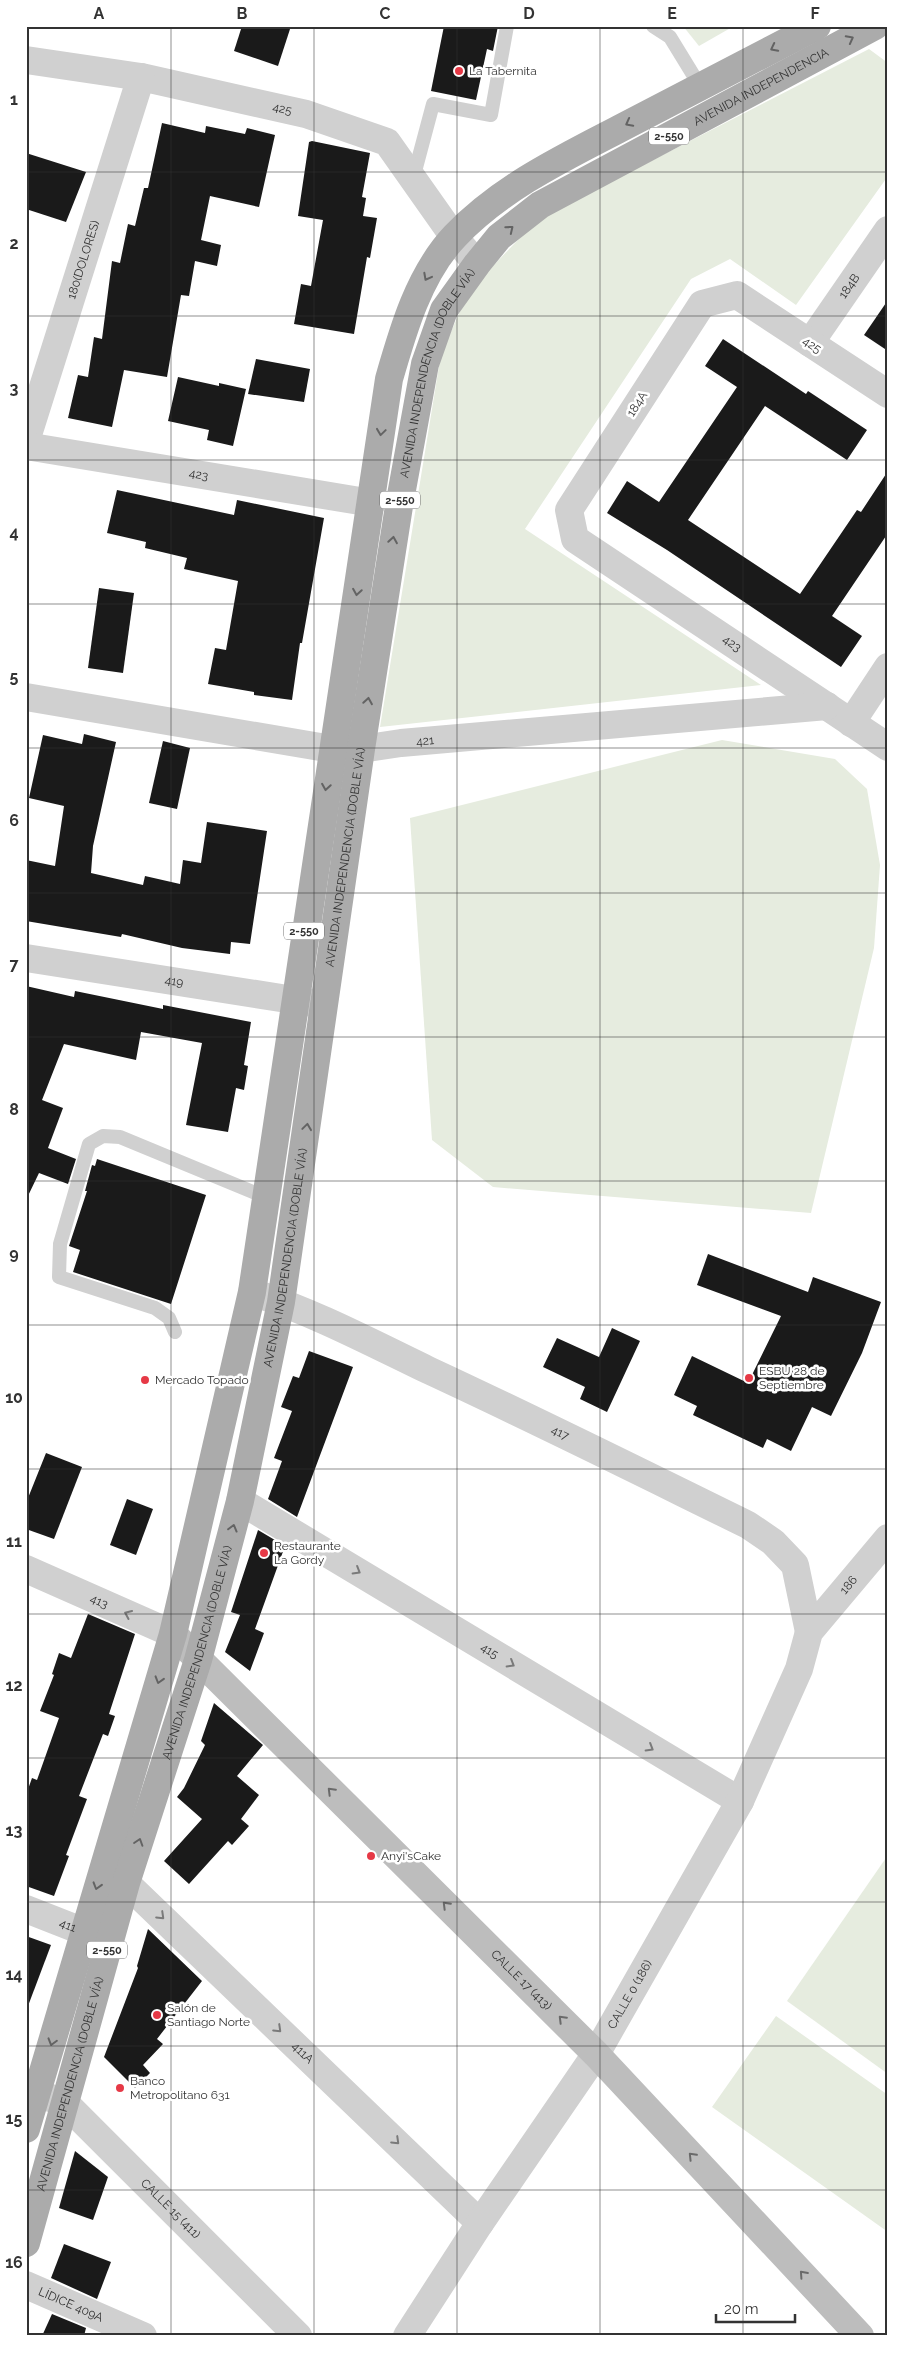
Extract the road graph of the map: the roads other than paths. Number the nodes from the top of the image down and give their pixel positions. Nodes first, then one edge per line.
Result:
1 (507, 26) edge
2 (653, 26) edge
3 (817, 26) edge
4 (875, 26) edge
5 (26, 60) edge
6 (141, 77) junction
7 (700, 86) junction
8 (413, 180) junction
9 (888, 230) edge
10 (454, 236) junction
11 (477, 264) junction
12 (737, 296) joint
13 (810, 344) junction
14 (888, 394) edge
15 (26, 441) edge
16 (26, 446) edge
17 (372, 503) junction
18 (575, 539) joint
19 (888, 667) edge
20 (26, 697) edge
21 (827, 706) junction
22 (852, 723) junction
23 (888, 747) edge
24 (332, 749) junction
25 (360, 749) junction
26 (26, 958) edge
27 (294, 999) junction
28 (323, 1004) junction
29 (265, 1198) junction
30 (252, 1292) junction
31 (281, 1302) junction
32 (175, 1332) dead end
33 (240, 1501) junction
34 (888, 1538) edge
35 (26, 1569) edge
36 (810, 1632) junction
37 (173, 1634) junction
38 (198, 1660) junction
39 (740, 1802) junction
40 (126, 1882) junction
41 (26, 1909) edge
42 (83, 1932) junction
43 (109, 1942) junction
44 (596, 2054) junction
45 (37, 2094) junction
46 (64, 2102) junction
47 (26, 2129) edge
48 (480, 2223) junction
49 (26, 2243) edge
50 (26, 2285) edge
51 (143, 2336) edge
52 (298, 2336) edge
53 (407, 2336) edge
54 (860, 2336) edge

1 - 8 lane
2 - 7 lane
3 -> 7 main road, 2-550
11 -> 4 main road, AVENIDA INDEPENDENCIA / 2-550
5 - 6 street, 425
6 - 8 street, 425
6 - 15 street, 180(DOLORES)
7 -> 10 main road, 2-550
8 - 10 street, 425
9 - 13 street, 184B
10 - 11 street, 425
10 -> 17 main road, 2-550
25 -> 11 main road, AVENIDA INDEPENDENCIA (DOBLE VÍA) / 2-550
12 - 13 street, 425
12 - 18 street, 184A
13 - 14 street, 425
16 - 17 street, 423
17 -> 24 main road, 2-550
18 - 21 street, 423
19 - 22 street
20 - 24 street, 421
21 - 22 street, 423
21 - 25 street, 421
22 - 23 street, 423
24 - 25 street, 421
24 -> 27 main road, 2-550
25 - 28 main road, AVENIDA INDEPENDENCIA (DOBLE VÍA) / 2-550
26 - 27 street, 419
27 - 28 street, 419
27 - 29 main road, 2-550
31 -> 28 main road, AVENIDA INDEPENDENCIA (DOBLE VÍA) / 2-550
29 - 30 main road, 2-550
29 - 32 lane
30 - 31 street, 417
30 - 37 main road, 2-550
31 - 33 main road, AVENIDA INDEPENDENCIA (DOBLE VÍA) / 2-550
31 - 36 street, 417
38 -> 33 main road, AVENIDA INDEPENDENCIA (DOBLE VÍA) / 2-550
33 -> 39 street, 415
34 - 36 street, 186
37 -> 35 street, 413
36 - 39 street, CALLE 0 (186)
37 - 38 main road, CALLE 17 (413)
37 -> 42 main road, 2-550
40 -> 38 main road, AVENIDA INDEPENDENCIA (DOBLE VÍA) / 2-550
44 -> 38 main road, CALLE 17 (413)
39 - 44 street, CALLE 0 (186)
40 - 43 main road, AVENIDA INDEPENDENCIA (DOBLE VÍA) / 2-550
40 -> 48 street, 411A
41 - 42 street, 411
42 - 43 street, 411
42 -> 45 main road, 2-550
43 - 46 main road, AVENIDA INDEPENDENCIA (DOBLE VÍA) / 2-550
44 - 48 street, CALLE 0 (186)
54 -> 44 main road, CALLE 17 (413)
45 - 46 street, CALLE 15 (411)
45 - 47 main road, 2-550
46 - 49 main road, AVENIDA INDEPENDENCIA (DOBLE VÍA) / 2-550
46 - 52 street, CALLE 15 (411)
48 - 53 street, CALLE 0 (186)
50 - 51 street, LÍDICE 409A

